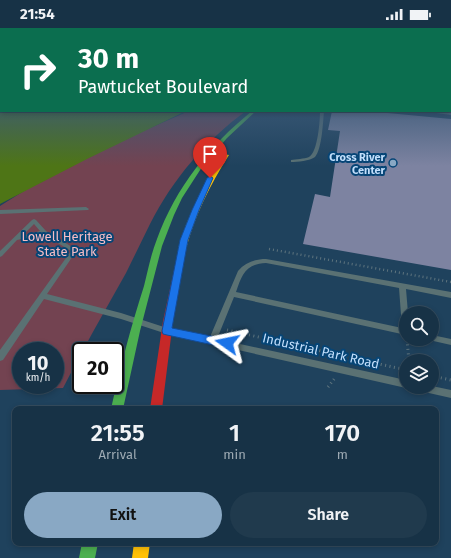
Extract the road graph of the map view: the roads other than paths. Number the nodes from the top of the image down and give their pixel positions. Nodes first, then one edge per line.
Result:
1 (257, 117) edge
2 (322, 117) edge
3 (233, 146) dead end
4 (292, 161) dead end
5 (86, 209) dead end
6 (41, 211) junction
7 (0, 212) edge
8 (34, 221) junction
9 (44, 232) junction
10 (15, 239) junction
11 (0, 255) edge
12 (402, 286) junction
13 (232, 294) junction
14 (451, 295) edge
15 (43, 296) junction
16 (404, 306) edge
17 (136, 321) junction
18 (399, 330) edge
19 (167, 331) junction
20 (439, 339) edge
21 (214, 340) junction
22 (451, 342) edge
23 (0, 357) edge
24 (399, 382) edge
25 (439, 391) edge
26 (451, 394) edge
27 (118, 406) edge
28 (156, 406) edge
29 (89, 546) edge
30 (142, 546) edge
31 (87, 558) edge
32 (140, 558) edge

1 - 17 main road
2 - 4 lane
3 - 19 main road
5 - 6 lane
6 - 7 lane
6 - 8 lane
8 - 9 lane
8 - 10 lane
9 - 10 lane
9 - 15 lane
10 - 11 lane
12 - 13 lane
12 - 14 lane
12 - 16 lane
13 - 18 lane
13 - 21 lane
15 - 17 lane, Industrial Park Road
15 - 23 lane
17 - 19 lane, Industrial Park Road
17 - 27 main road
19 - 21 lane, Industrial Park Road
19 - 28 main road
20 - 22 lane
21 - 24 lane, Industrial Park Road
25 - 26 lane
29 - 31 main road
30 - 32 main road

